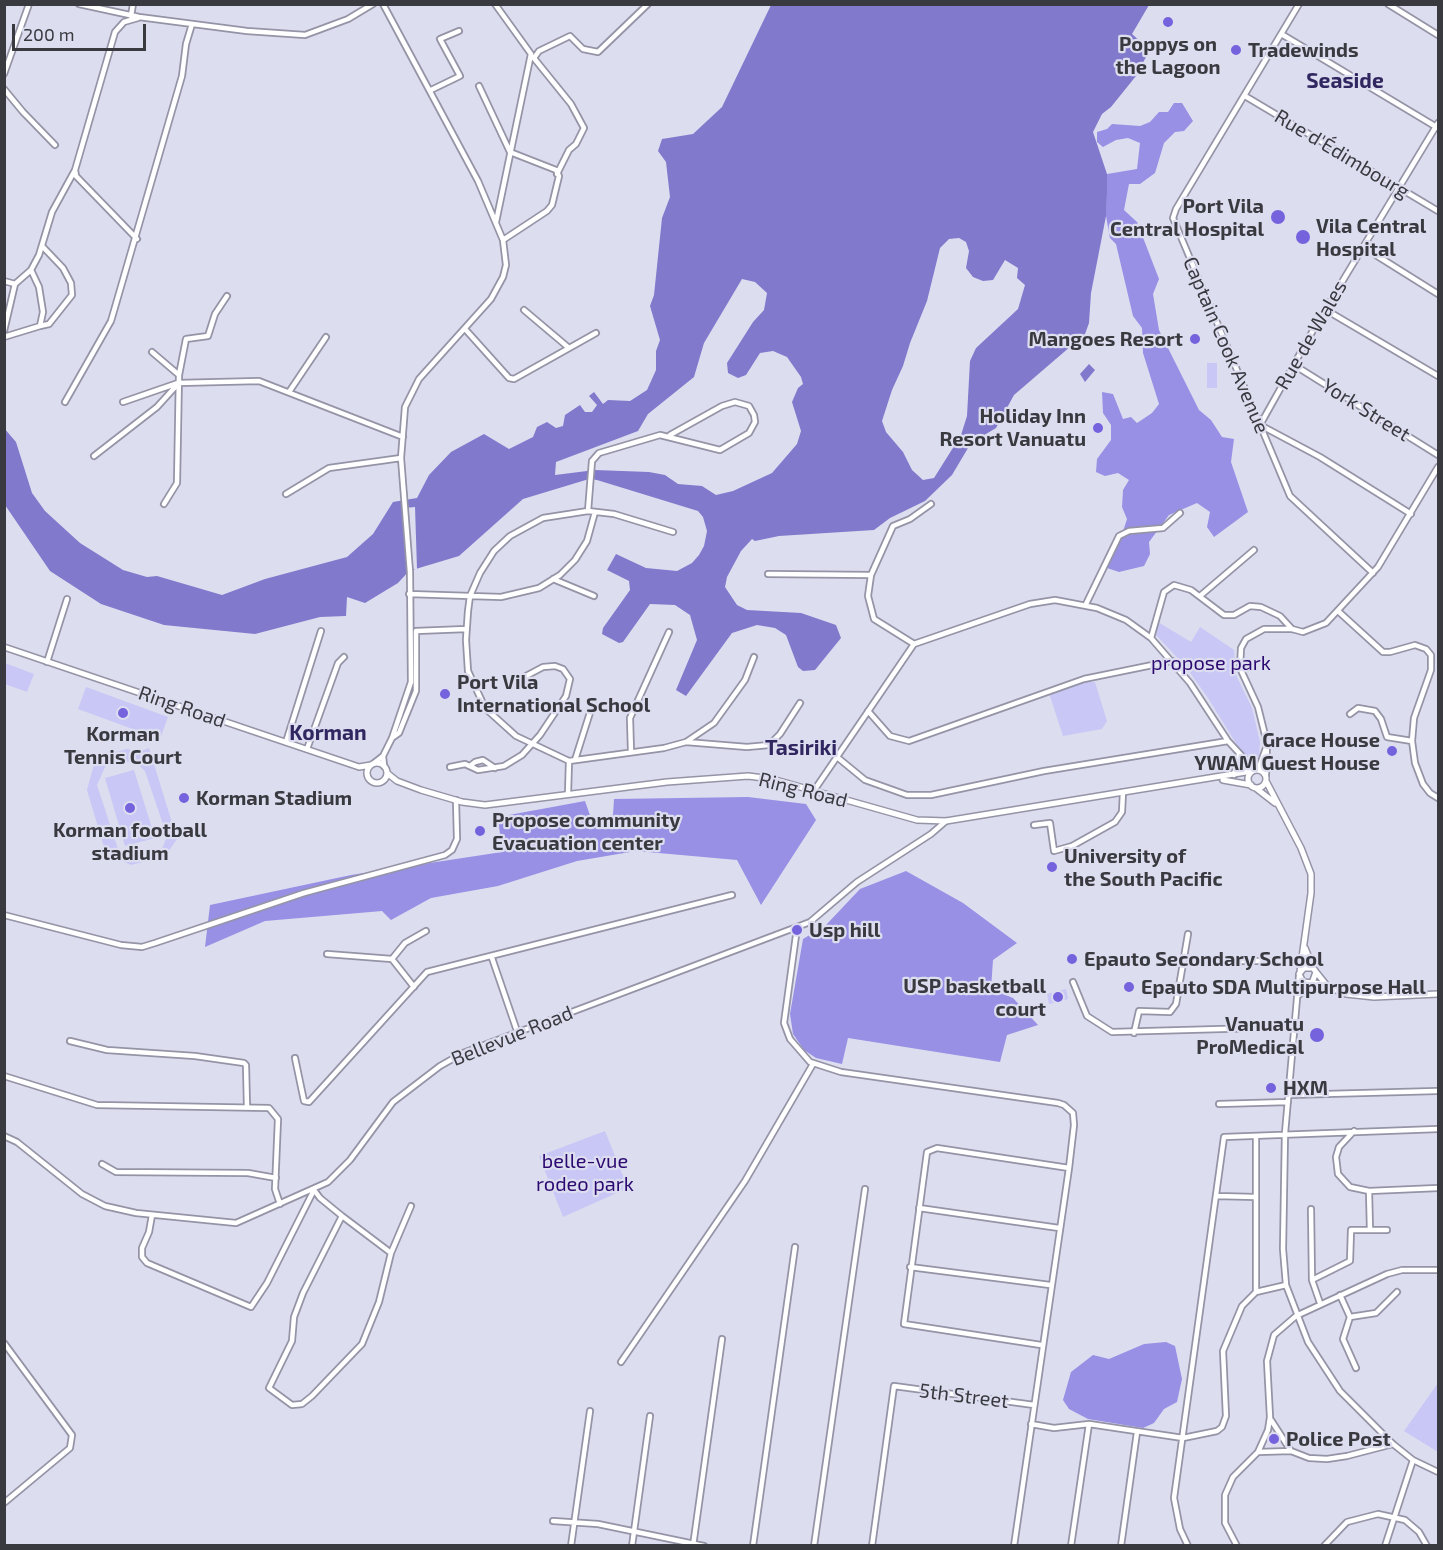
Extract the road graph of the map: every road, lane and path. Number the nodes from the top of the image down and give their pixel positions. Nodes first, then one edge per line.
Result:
1 (30, 4) edge
2 (79, 4) edge
3 (133, 4) edge
4 (373, 4) edge
5 (383, 4) edge
6 (495, 4) edge
7 (648, 4) edge
8 (1299, 4) edge
9 (1388, 4) edge
10 (131, 16) junction
11 (139, 17) junction
12 (192, 24) junction
13 (459, 31) dead end
14 (1283, 35) junction
15 (1438, 35) edge
16 (532, 56) junction
17 (4, 74) edge
18 (479, 86) dead end
19 (4, 89) edge
20 (431, 90) junction
21 (1245, 96) junction
22 (1438, 126) edge
23 (55, 145) dead end
24 (510, 152) junction
25 (75, 170) junction
26 (557, 174) junction
27 (1399, 187) junction
28 (501, 197) junction
29 (490, 207) junction
30 (1438, 211) edge
31 (496, 222) junction
32 (137, 239) junction
33 (503, 240) junction
34 (42, 246) junction
35 (1363, 247) junction
36 (31, 270) junction
37 (4, 281) edge
38 (15, 284) junction
39 (1438, 294) edge
40 (227, 296) dead end
41 (524, 310) dead end
42 (1326, 310) junction
43 (40, 326) junction
44 (465, 329) junction
45 (4, 331) edge
46 (596, 333) dead end
47 (4, 337) edge
48 (326, 337) dead end
49 (569, 348) junction
50 (152, 352) dead end
51 (1294, 365) junction
52 (179, 375) junction
53 (1438, 376) edge
54 (178, 383) junction
55 (289, 392) junction
56 (65, 402) dead end
57 (123, 402) dead end
58 (1260, 425) junction
59 (670, 435) junction
60 (403, 437) junction
61 (1438, 455) edge
62 (94, 456) dead end
63 (401, 458) junction
64 (1438, 467) edge
65 (286, 494) dead end
66 (164, 504) dead end
67 (931, 504) dead end
68 (588, 511) junction
69 (595, 512) junction
70 (1180, 513) dead end
71 (1411, 514) junction
72 (673, 532) dead end
73 (1254, 550) dead end
74 (1373, 573) junction
75 (768, 574) dead end
76 (871, 575) junction
77 (553, 579) junction
78 (409, 594) junction
79 (470, 596) junction
80 (594, 596) dead end
81 (1200, 596) junction
82 (67, 599) dead end
83 (1086, 604) junction
84 (1338, 611) junction
85 (466, 629) junction
86 (1292, 629) junction
87 (321, 631) dead end
88 (669, 632) dead end
89 (410, 635) junction
90 (416, 636) junction
91 (1151, 638) junction
92 (914, 644) junction
93 (4, 647) edge
94 (417, 654) junction
95 (410, 656) junction
96 (344, 657) dead end
97 (754, 657) dead end
98 (1172, 661) junction
99 (47, 662) junction
100 (418, 667) junction
101 (410, 668) junction
102 (526, 676) dead end
103 (411, 680) junction
104 (418, 681) junction
105 (407, 697) junction
106 (413, 699) junction
107 (593, 703) dead end
108 (800, 703) dead end
109 (868, 711) junction
110 (1350, 714) dead end
111 (392, 738) junction
112 (1228, 741) junction
113 (1412, 741) junction
114 (286, 742) junction
115 (532, 742) junction
116 (686, 742) junction
117 (1267, 743) junction
118 (307, 749) junction
119 (631, 752) junction
120 (1239, 754) junction
121 (383, 756) junction
122 (837, 757) junction
123 (572, 760) junction
124 (373, 764) junction
125 (384, 766) junction
126 (470, 766) junction
127 (359, 767) junction
128 (450, 767) dead end
129 (495, 768) junction
130 (1255, 770) junction
131 (387, 773) junction
132 (367, 776) junction
133 (1234, 776) junction
134 (1266, 778) junction
135 (1209, 779) junction
136 (397, 781) junction
137 (383, 782) junction
138 (1253, 787) junction
139 (813, 792) junction
140 (1123, 792) junction
141 (568, 794) junction
142 (1438, 798) edge
143 (456, 800) junction
144 (1282, 810) junction
145 (946, 821) junction
146 (1034, 825) dead end
147 (732, 896) dead end
148 (4, 915) edge
149 (797, 927) junction
150 (426, 931) dead end
151 (1188, 934) dead end
152 (1304, 940) junction
153 (327, 954) dead end
154 (492, 958) junction
155 (392, 959) junction
156 (1215, 961) dead end
157 (1301, 961) junction
158 (1314, 970) junction
159 (1300, 974) junction
160 (1073, 982) dead end
161 (1311, 983) junction
162 (1327, 986) junction
163 (414, 987) junction
164 (1438, 994) edge
165 (1298, 998) junction
166 (1294, 1027) junction
167 (517, 1031) junction
168 (1134, 1033) junction
169 (70, 1041) dead end
170 (295, 1058) dead end
171 (813, 1064) junction
172 (4, 1076) edge
173 (1437, 1091) edge
174 (1289, 1095) junction
175 (1288, 1102) junction
176 (1219, 1104) dead end
177 (247, 1107) junction
178 (1438, 1129) edge
179 (1354, 1131) junction
180 (1285, 1133) junction
181 (4, 1136) edge
182 (1256, 1136) junction
183 (102, 1164) dead end
184 (1069, 1168) junction
185 (276, 1178) junction
186 (1438, 1188) edge
187 (315, 1190) junction
188 (865, 1190) dead end
189 (1369, 1191) junction
190 (1217, 1196) junction
191 (1255, 1197) junction
192 (280, 1204) junction
193 (411, 1206) dead end
194 (919, 1208) junction
195 (1311, 1209) dead end
196 (152, 1215) junction
197 (342, 1216) junction
198 (1059, 1228) junction
199 (1370, 1230) junction
200 (1387, 1230) dead end
201 (795, 1247) dead end
202 (391, 1253) junction
203 (910, 1267) junction
204 (1438, 1270) edge
205 (1312, 1280) junction
206 (1050, 1285) junction
207 (1286, 1285) junction
208 (1256, 1292) junction
209 (1397, 1292) dead end
210 (1340, 1295) junction
211 (1320, 1303) junction
212 (1296, 1316) junction
213 (1350, 1317) junction
214 (722, 1339) dead end
215 (4, 1343) edge
216 (1041, 1346) junction
217 (621, 1362) dead end
218 (1356, 1368) dead end
219 (1034, 1405) junction
220 (590, 1411) dead end
221 (650, 1416) dead end
222 (1270, 1417) junction
223 (1089, 1424) junction
224 (1031, 1425) junction
225 (1137, 1432) junction
226 (1183, 1438) junction
227 (1393, 1443) junction
228 (1291, 1451) junction
229 (1258, 1452) junction
230 (1413, 1460) junction
231 (1438, 1472) edge
232 (4, 1503) edge
233 (1393, 1516) junction
234 (553, 1521) dead end
235 (576, 1522) junction
236 (634, 1532) junction
237 (571, 1545) edge
238 (632, 1545) edge
239 (693, 1545) edge
240 (704, 1545) edge
241 (753, 1545) edge
242 (814, 1545) edge
243 (872, 1545) edge
244 (1014, 1545) edge
245 (1071, 1545) edge
246 (1121, 1545) edge
247 (1188, 1545) edge
248 (1237, 1545) edge
249 (1324, 1545) edge
250 (1385, 1545) edge
251 (1427, 1545) edge

1 - 17 street
2 - 10 street
3 - 10 street
4 - 12 street
5 - 20 street
6 - 16 street
7 - 16 street
8 - 14 street, Captain Cook Avenue
9 - 15 street
10 - 11 street
11 - 12 street
11 - 25 street
12 - 32 street
13 - 20 street
14 - 21 street, Captain Cook Avenue
14 - 22 street
16 - 24 street
16 - 26 street
18 - 24 street
19 - 23 street
20 - 29 street
21 - 27 street, Rue d'Édimbourg
21 - 58 street, Captain Cook Avenue
22 - 27 street, Rue de Wales
24 - 26 street
24 - 28 street
25 - 32 street
25 - 34 street
26 - 33 street
27 - 30 street, Rue d'Édimbourg
27 - 35 street, Rue de Wales
28 - 29 street
28 - 31 street
29 - 31 street
31 - 33 street
32 - 56 street
33 - 44 street
34 - 36 street
34 - 43 street
35 - 39 street
35 - 42 street, Rue de Wales
36 - 38 street
36 - 43 street
37 - 38 street
38 - 45 street
40 - 52 street
41 - 49 street
42 - 51 street, Rue de Wales
42 - 53 street
43 - 47 street
44 - 49 street
44 - 60 street
46 - 49 street
48 - 55 street
50 - 52 street
51 - 58 street, Rue de Wales
51 - 61 street, York Street
52 - 54 street
54 - 55 street
54 - 57 street
54 - 62 street
54 - 66 street
55 - 60 street
58 - 71 street
58 - 74 street, Captain Cook Avenue
59 - 59 street
59 - 68 street
60 - 63 street
63 - 65 street
63 - 78 street
64 - 71 street
67 - 76 street
68 - 69 street
68 - 79 street
69 - 72 street
69 - 77 street
70 - 83 street
71 - 74 street
73 - 81 street
74 - 84 street
75 - 76 street
76 - 92 street
77 - 79 street
77 - 80 street
78 - 79 street
78 - 89 street
79 - 85 street
81 - 86 street
81 - 91 street
82 - 99 street
83 - 91 street
83 - 92 street
84 - 86 street
84 - 113 street
85 - 90 street
85 - 115 street
86 - 117 street
87 - 114 street
88 - 119 street
89 - 90 street
89 - 95 street
90 - 94 street
91 - 98 street
92 - 109 street
93 - 99 main road, Ring Road
94 - 95 street
94 - 100 street
95 - 101 street
96 - 118 street
97 - 116 street
98 - 109 street
98 - 112 street
99 - 114 main road, Ring Road
100 - 101 street
100 - 104 street
101 - 103 street
102 - 115 street
103 - 104 street
103 - 105 street
104 - 106 street
105 - 106 street
105 - 111 street
106 - 111 street
107 - 123 street
108 - 116 street
109 - 122 street
110 - 113 street
111 - 121 street
112 - 120 street
112 - 122 street
113 - 142 street
114 - 118 main road, Ring Road
115 - 123 street
115 - 129 street
116 - 119 street
117 - 130 street
117 - 134 street
118 - 127 main road, Ring Road
119 - 123 street
120 - 130 street
120 - 133 street
121 - 124 street
121 - 125 street
122 - 139 street
123 - 141 street
124 - 125 main road
124 - 127 main road, Ring Road
124 - 132 main road
125 - 131 main road
126 - 128 street
126 - 129 street
126 - 129 street
127 - 132 main road, Ring Road
130 - 133 main road, Ring Road
130 - 134 main road
130 - 138 main road
131 - 136 main road, Ring Road
131 - 137 main road
132 - 137 main road
133 - 135 main road, Ring Road
134 - 138 main road
134 - 144 main road, Ring Road
135 - 138 main road, Ring Road
135 - 140 main road, Ring Road
136 - 137 main road, Ring Road
136 - 143 main road, Ring Road
138 - 144 main road, Ring Road
139 - 141 main road, Ring Road
139 - 145 main road, Ring Road
140 - 145 main road, Ring Road
140 - 146 street
141 - 143 main road, Ring Road
143 - 148 street
144 - 152 main road, Ring Road
145 - 149 street, Bellevue Road
147 - 154 street
149 - 167 street, Bellevue Road
149 - 171 street
150 - 155 street
151 - 168 street
152 - 157 main road, Ring Road
152 - 158 main road, Ring Road
153 - 155 street
154 - 163 street
154 - 167 street
155 - 163 street
156 - 157 street
157 - 159 main road, Ring Road
158 - 159 main road
158 - 161 main road
158 - 162 main road, Ring Road
159 - 161 main road
159 - 165 street
160 - 168 street
161 - 162 main road
161 - 165 street
162 - 164 main road
163 - 170 street
165 - 166 street
166 - 168 street
166 - 174 street
167 - 187 street, Bellevue Road
169 - 177 street
171 - 184 street
171 - 217 street
172 - 177 street
173 - 174 street
174 - 175 street
175 - 176 street
175 - 180 street
177 - 185 street
178 - 179 street
179 - 180 street
179 - 189 street
180 - 182 street
180 - 207 street
181 - 196 street, Bellevue Road
182 - 190 street
182 - 191 street
183 - 185 street
184 - 194 street
184 - 198 street
185 - 192 street
186 - 189 street
187 - 192 street, Bellevue Road
187 - 196 street
187 - 197 street
188 - 242 street
189 - 199 street
190 - 191 street
190 - 226 street
191 - 208 street
192 - 196 street, Bellevue Road
193 - 202 street
194 - 198 street
194 - 203 street
195 - 205 street
197 - 202 street
197 - 202 street
198 - 206 street
199 - 200 street
199 - 205 street
201 - 241 street
203 - 206 street
203 - 216 street
204 - 210 street
205 - 211 street
206 - 216 street
207 - 208 street
207 - 212 street
208 - 226 street
209 - 213 street
210 - 211 street
210 - 213 street
211 - 212 street
212 - 222 street
212 - 227 street
213 - 218 street
214 - 239 street
215 - 232 street
216 - 219 street
219 - 224 street
219 - 243 street, 5th Street
220 - 235 street
221 - 236 street
222 - 228 street
222 - 229 street
223 - 224 street
223 - 225 street
223 - 245 street
224 - 244 street
225 - 226 street
225 - 246 street
226 - 247 street
227 - 228 street
227 - 230 street
228 - 229 street
229 - 248 street
230 - 231 street
230 - 233 street
233 - 249 street
233 - 250 street
233 - 251 street
234 - 235 street
235 - 236 street
235 - 237 street
236 - 238 street
236 - 239 street
239 - 240 street

